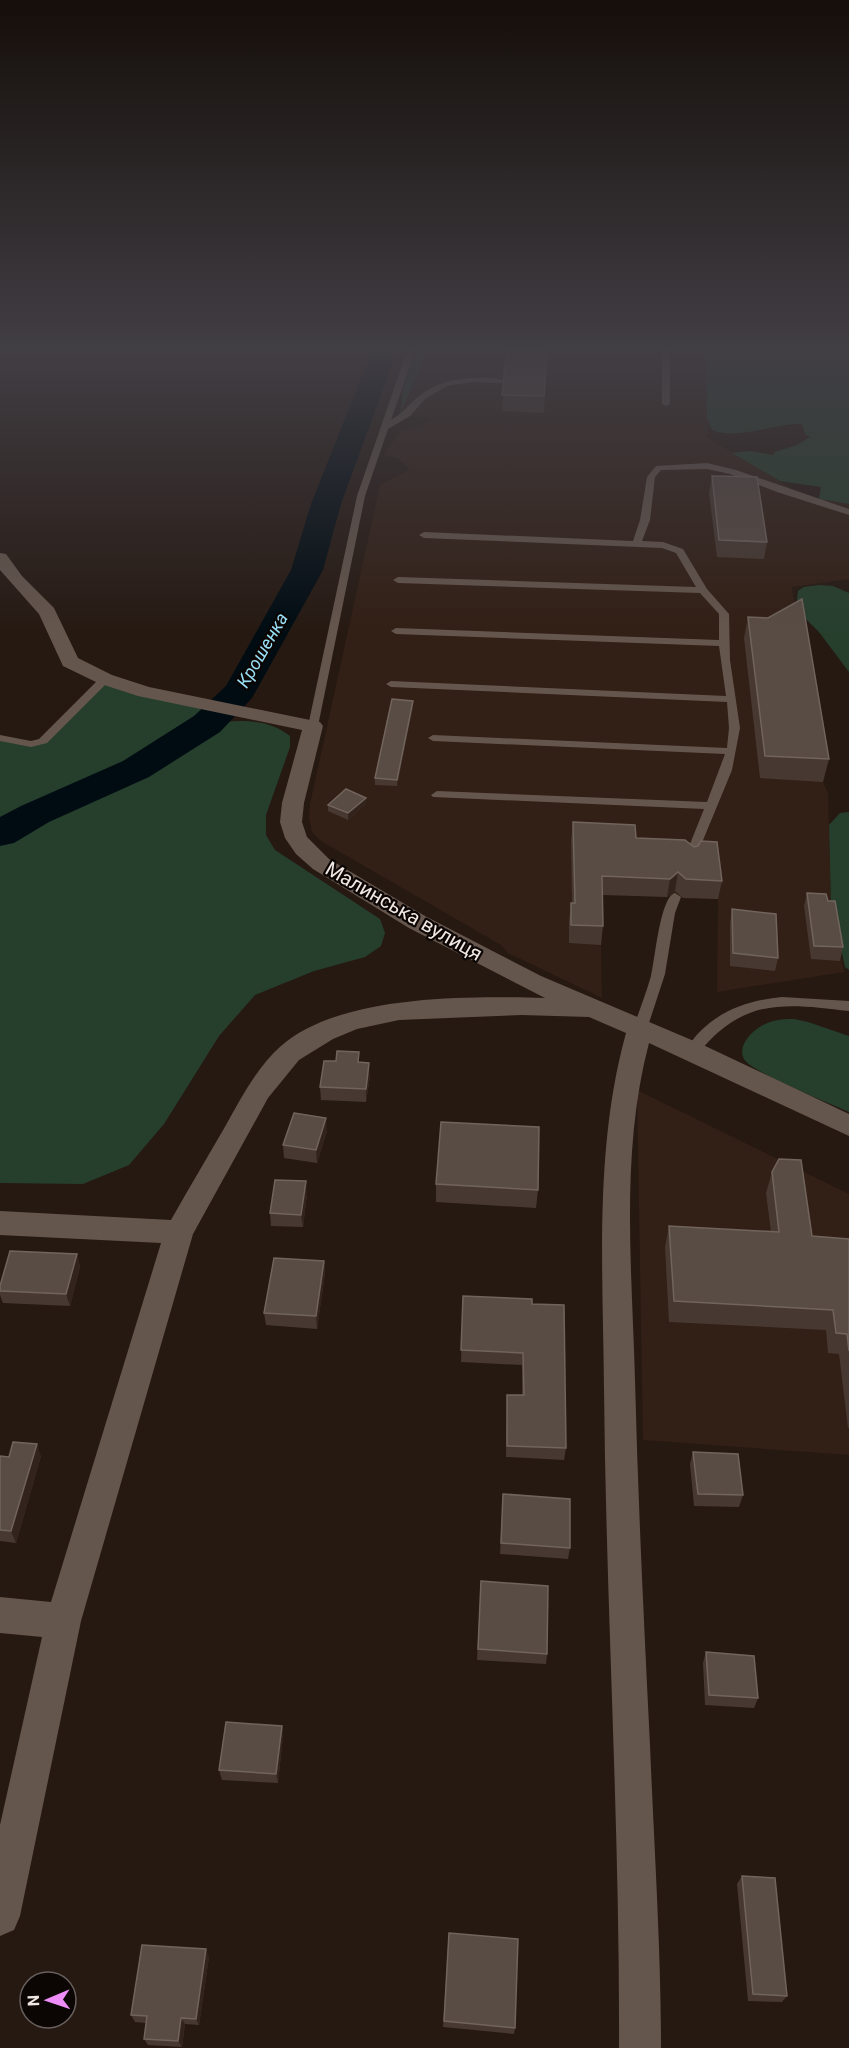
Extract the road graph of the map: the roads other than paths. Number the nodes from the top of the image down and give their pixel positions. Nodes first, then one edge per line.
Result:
1 (378, 444) edge
2 (849, 512) edge
3 (424, 536) dead end
4 (637, 544) junction
5 (0, 558) edge
6 (398, 580) dead end
7 (703, 590) junction
8 (396, 631) dead end
9 (725, 643) junction
10 (105, 679) junction
11 (392, 684) dead end
12 (732, 699) junction
13 (308, 725) junction
14 (0, 738) edge
15 (433, 738) dead end
16 (730, 751) junction
17 (437, 795) dead end
18 (711, 806) junction
19 (690, 859) edge
20 (675, 897) dead end
21 (849, 1006) edge
22 (591, 1008) junction
23 (640, 1029) junction
24 (692, 1051) junction
25 (849, 1126) edge
26 (0, 1223) edge
27 (179, 1232) junction
28 (0, 1615) edge
29 (63, 1621) junction
30 (0, 1916) edge
31 (640, 2048) edge

1 - 13 lane, Малинська вулиця
2 - 4 lane
3 - 4 lane
4 - 7 lane
5 - 10 street
6 - 7 lane
7 - 9 lane
8 - 9 lane
9 - 12 lane
10 - 13 street
10 - 14 lane
11 - 12 lane
12 - 16 lane
13 - 22 street, Малинська вулиця
15 - 16 lane
16 - 18 lane
17 - 18 lane
18 - 19 lane
20 - 23 lane
21 - 24 lane
22 - 23 street, Малинська вулиця
22 - 27 street
23 - 24 street, Малинська вулиця
23 - 31 street
24 - 25 street, Малинська вулиця
26 - 27 street
27 - 29 street
28 - 29 street
29 - 30 street

